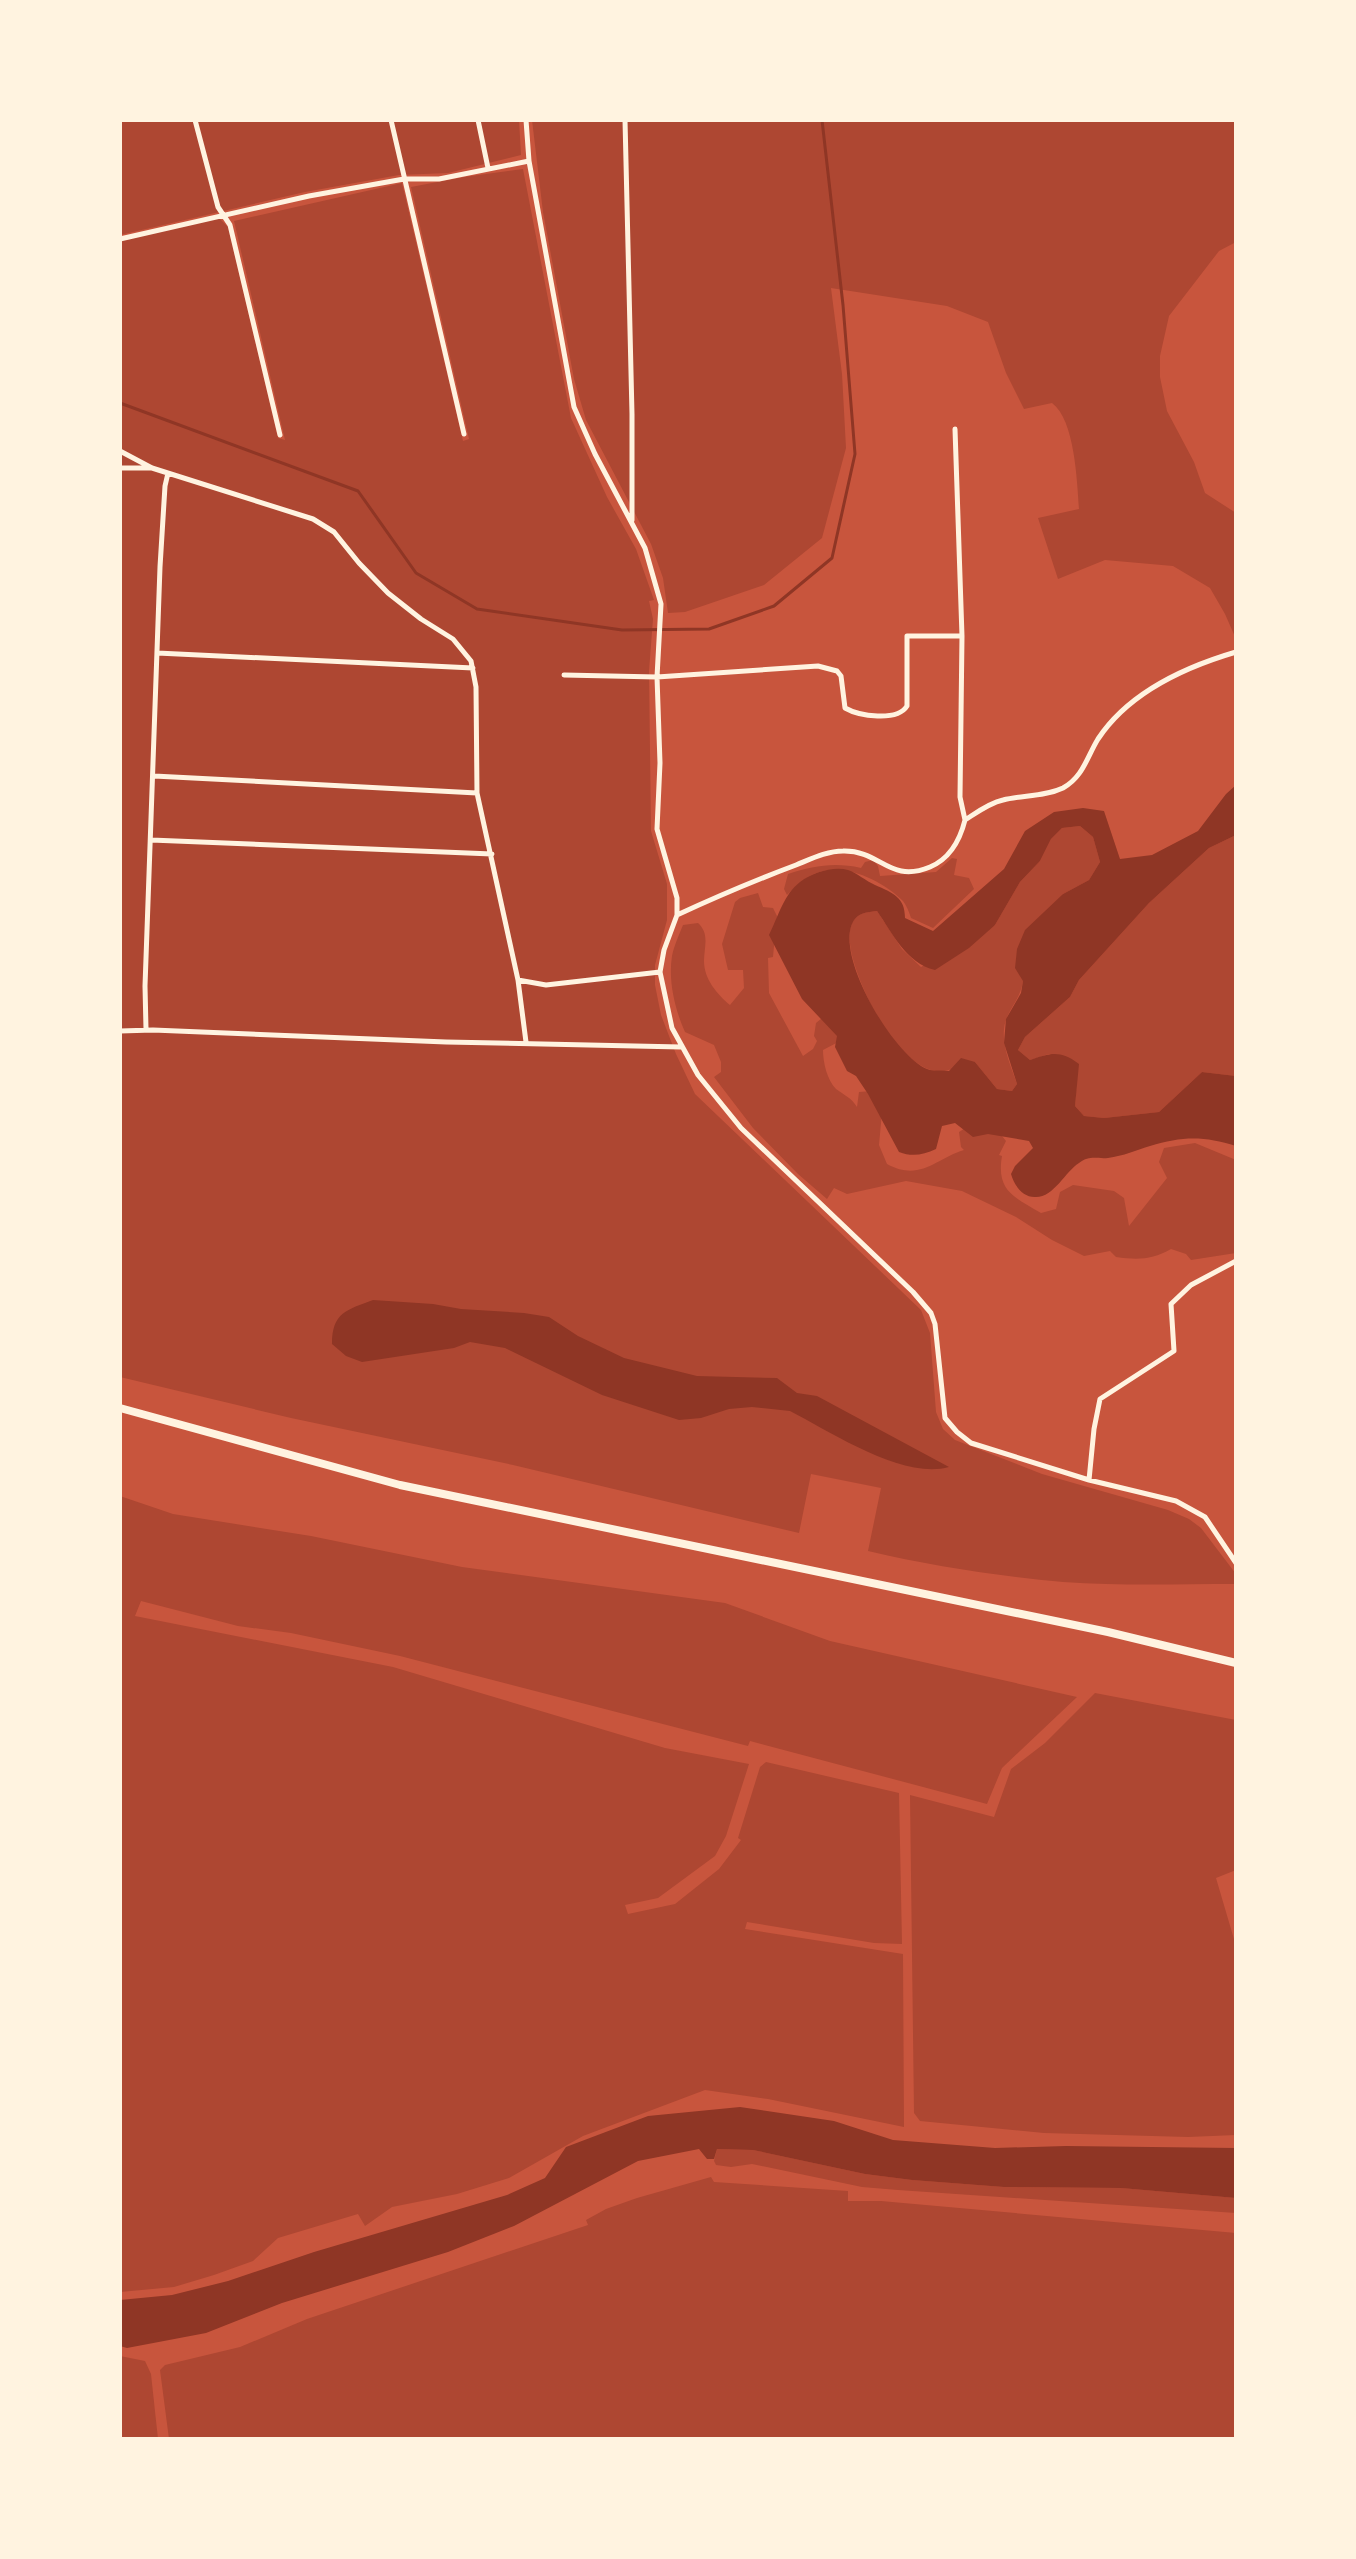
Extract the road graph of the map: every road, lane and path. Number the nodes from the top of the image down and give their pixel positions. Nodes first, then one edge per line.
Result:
1 (195, 120) edge
2 (391, 120) edge
3 (478, 120) edge
4 (526, 120) edge
5 (625, 120) edge
6 (529, 161) junction
7 (488, 168) junction
8 (404, 179) junction
9 (224, 215) junction
10 (120, 239) edge
11 (955, 429) dead end
12 (464, 434) dead end
13 (280, 435) dead end
14 (120, 451) edge
15 (120, 468) edge
16 (152, 468) junction
17 (168, 473) junction
18 (632, 521) junction
19 (962, 636) junction
20 (1236, 652) edge
21 (157, 653) junction
22 (473, 668) junction
23 (564, 675) dead end
24 (657, 677) junction
25 (154, 776) junction
26 (477, 793) junction
27 (965, 820) junction
28 (151, 840) junction
29 (492, 854) junction
30 (677, 915) junction
31 (660, 972) junction
32 (518, 980) junction
33 (146, 1029) junction
34 (120, 1031) edge
35 (526, 1042) junction
36 (681, 1047) junction
37 (1236, 1261) edge
38 (120, 1408) edge
39 (1089, 1480) junction
40 (1236, 1563) edge
41 (1236, 1663) edge

1 - 9 street
2 - 8 street
3 - 7 street
4 - 6 street
5 - 18 street
6 - 7 street
6 - 18 street
7 - 8 street
8 - 9 street
8 - 12 street
9 - 10 street
9 - 13 street
11 - 19 street
14 - 16 street
15 - 16 street
16 - 17 street
17 - 21 street
17 - 22 street
18 - 24 street
19 - 24 street
19 - 27 street
20 - 27 street
21 - 22 street
21 - 25 street
22 - 26 street
23 - 24 street
24 - 30 street
25 - 26 street
25 - 28 street
26 - 29 street
27 - 30 street
28 - 29 street
28 - 33 street
29 - 32 street
30 - 31 street
31 - 32 street
31 - 36 street
32 - 35 street
33 - 34 street
33 - 35 street
35 - 36 street
36 - 39 street
37 - 39 street
38 - 41 main road
39 - 40 street

